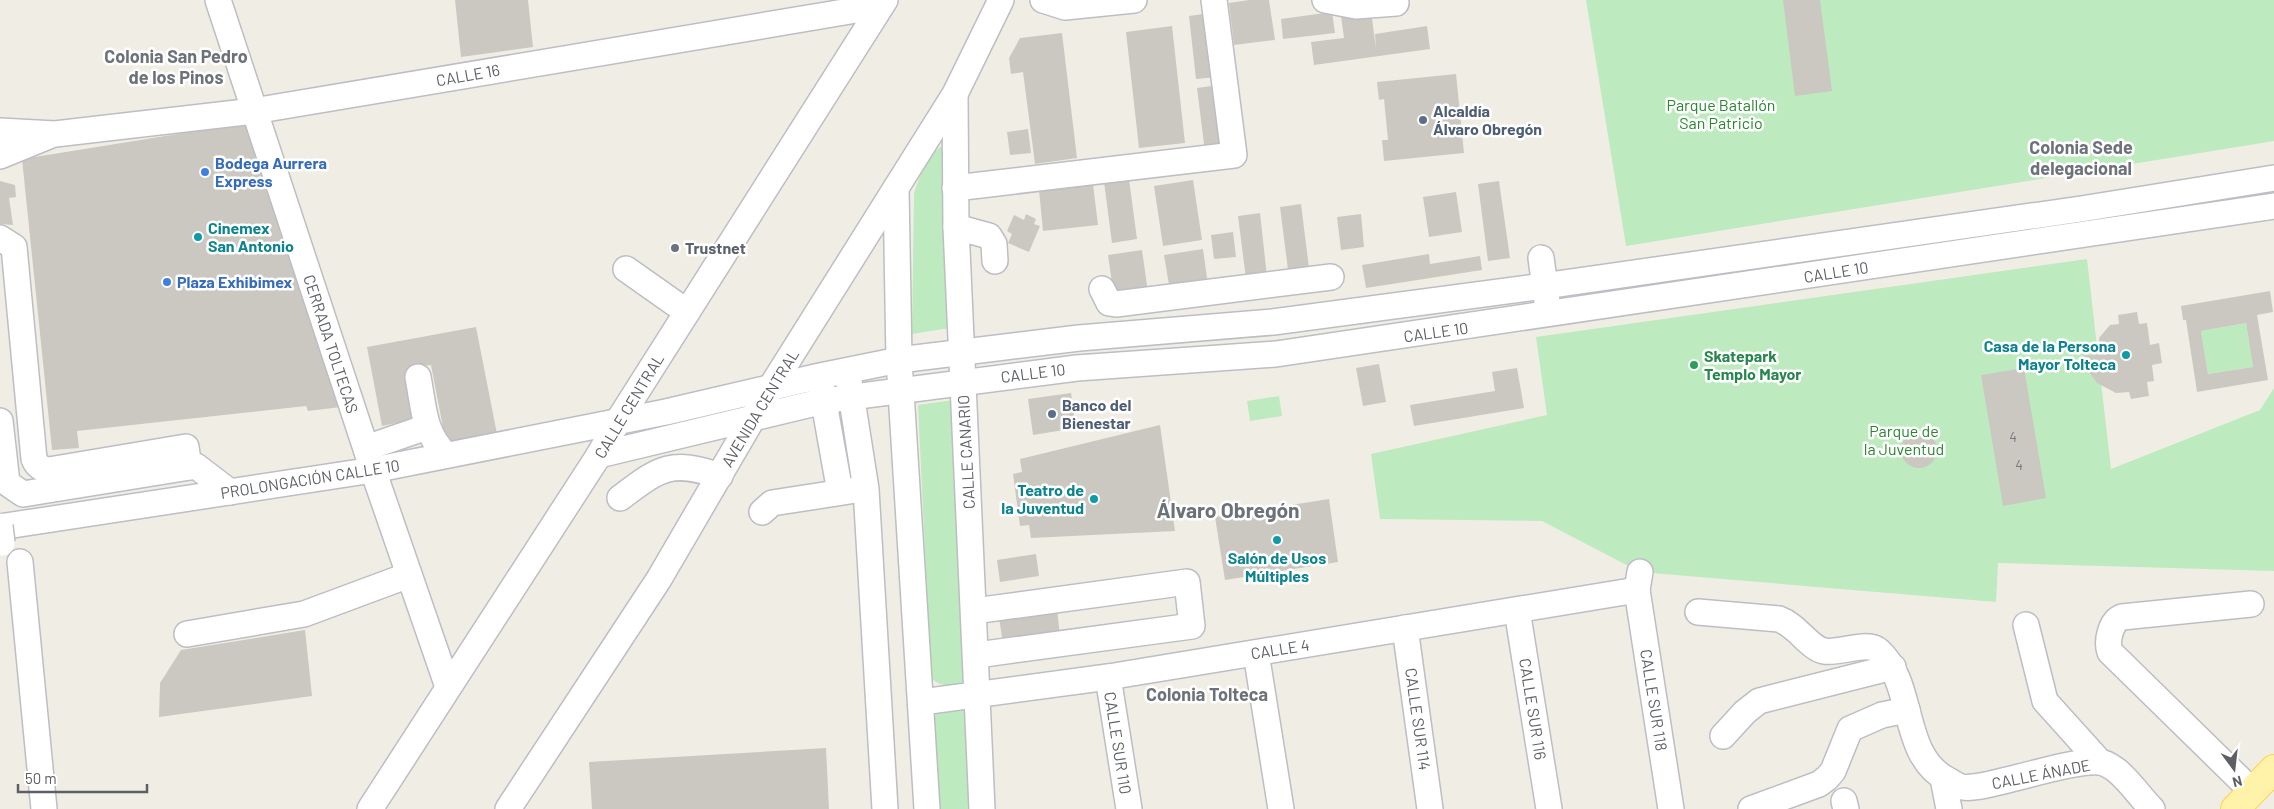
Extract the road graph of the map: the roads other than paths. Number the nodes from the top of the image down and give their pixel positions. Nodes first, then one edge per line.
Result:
1 (218, 0) edge
2 (1043, 0) edge
3 (1134, 0) edge
4 (1214, 0) edge
5 (1325, 0) edge
6 (882, 2) edge
7 (1396, 3) dead end
8 (995, 4) edge
9 (955, 94) junction
10 (254, 111) junction
11 (0, 131) edge
12 (55, 134) junction
13 (0, 156) edge
14 (2274, 178) edge
15 (896, 188) junction
16 (955, 188) junction
17 (2274, 206) edge
18 (956, 227) junction
19 (0, 238) edge
20 (1541, 258) dead end
21 (995, 261) dead end
22 (626, 269) dead end
23 (1331, 277) dead end
24 (1544, 286) junction
25 (1102, 289) dead end
26 (687, 312) junction
27 (1550, 315) junction
28 (961, 352) junction
29 (899, 360) junction
30 (847, 370) junction
31 (820, 376) junction
32 (418, 377) dead end
33 (645, 377) junction
34 (963, 382) junction
35 (771, 387) junction
36 (901, 390) junction
37 (852, 397) junction
38 (824, 402) junction
39 (666, 412) junction
40 (754, 418) junction
41 (0, 421) edge
42 (618, 421) junction
43 (427, 427) junction
44 (446, 455) junction
45 (599, 455) junction
46 (369, 459) junction
47 (189, 467) junction
48 (720, 476) junction
49 (866, 489) junction
50 (230, 492) junction
51 (840, 492) junction
52 (620, 498) dead end
53 (762, 512) dead end
54 (1, 536) edge
55 (20, 562) dead end
56 (409, 575) junction
57 (1639, 581) joint
58 (2251, 604) dead end
59 (1517, 610) junction
60 (974, 611) junction
61 (1698, 612) dead end
62 (2026, 625) dead end
63 (1405, 628) junction
64 (186, 634) dead end
65 (1256, 653) junction
66 (977, 655) junction
67 (1893, 667) junction
68 (1108, 676) junction
69 (448, 687) junction
70 (978, 696) junction
71 (922, 702) junction
72 (1907, 710) junction
73 (1723, 736) dead end
74 (2100, 762) junction
75 (2274, 769) edge
76 (1943, 778) junction
77 (2243, 800) edge
78 (44, 809) edge
79 (370, 809) edge
80 (508, 809) edge
81 (885, 809) edge
82 (927, 809) edge
83 (982, 809) edge
84 (1129, 809) edge
85 (1281, 809) edge
86 (1430, 809) edge
87 (1549, 809) edge
88 (1671, 809) edge
89 (1752, 809) edge
90 (1950, 809) edge
91 (2152, 809) edge

1 - 10 street, CERRADA TOLTECAS
2 - 3 street
4 - 16 street
5 - 7 street
6 - 10 street, CALLE 16
6 - 26 street, CALLE CENTRAL
8 - 9 street, AVENIDA CENTRAL
9 - 15 street, AVENIDA CENTRAL
9 - 16 street, CALLE CANARIO
10 - 12 street, CALLE 16
10 - 46 street, CERRADA TOLTECAS
11 - 12 street, CALLE 16
12 - 13 street, CALLE 16
14 - 24 street, CALLE 10
15 - 29 street
15 - 35 street, AVENIDA CENTRAL
16 - 18 street, CALLE CANARIO
17 - 27 street, CALLE 10
18 - 21 street
18 - 28 street, CALLE CANARIO
19 - 47 street
20 - 24 street
22 - 26 street
23 - 25 street
24 - 27 street
24 - 28 street, CALLE 10
26 - 33 street, CALLE CENTRAL
27 - 34 street, CALLE 10
28 - 29 street, CALLE 10
28 - 34 street, CALLE CANARIO
29 - 30 street, CALLE 10
29 - 36 street
30 - 31 street, CALLE 10
30 - 37 street
31 - 35 street, CALLE 10
31 - 38 street
32 - 43 street
33 - 39 street
33 - 42 street, CALLE CENTRAL
34 - 36 street, CALLE 10
34 - 60 street, CALLE CANARIO
35 - 39 street, CALLE 10
35 - 40 street, AVENIDA CENTRAL
36 - 37 street, CALLE 10
36 - 71 street
37 - 38 street, CALLE 10
37 - 49 street
38 - 40 street, CALLE 10
38 - 51 street
39 - 42 street, CALLE 10
40 - 45 street, CALLE 10
40 - 48 street, AVENIDA CENTRAL
41 - 47 street
42 - 44 street, PROLONGACIÓN CALLE 10
42 - 45 street, CALLE CENTRAL
43 - 44 street
43 - 46 street
44 - 46 street, PROLONGACIÓN CALLE 10
45 - 69 street, CALLE CENTRAL
46 - 50 street, PROLONGACIÓN CALLE 10
46 - 56 street, CERRADA TOLTECAS
47 - 50 street
48 - 52 street
48 - 80 street, AVENIDA CENTRAL
49 - 51 street
49 - 81 street
50 - 54 street, PROLONGACIÓN CALLE 10
51 - 53 street
55 - 78 street
56 - 64 street
56 - 69 street, CERRADA TOLTECAS
57 - 59 street, CALLE 4
57 - 88 street, CALLE SUR 118
58 - 77 street
59 - 63 street, CALLE 4
59 - 87 street, CALLE SUR 116
60 - 66 street, CALLE CANARIO
60 - 66 street
61 - 67 street
62 - 74 street
63 - 65 street, CALLE 4
63 - 86 street, CALLE SUR 114
65 - 68 street, CALLE 4
65 - 85 street
66 - 70 street, CALLE CANARIO
67 - 72 street
67 - 73 street
68 - 70 street, CALLE 4
68 - 84 street, CALLE SUR 110
69 - 79 street, CALLE CENTRAL
70 - 71 street, CALLE 4
70 - 83 street, CALLE CANARIO
71 - 82 street
72 - 76 street
72 - 89 street
74 - 76 street, CALLE ÁNADE
74 - 91 street, CALLE ÁNADE
75 - 77 main road
76 - 90 street

